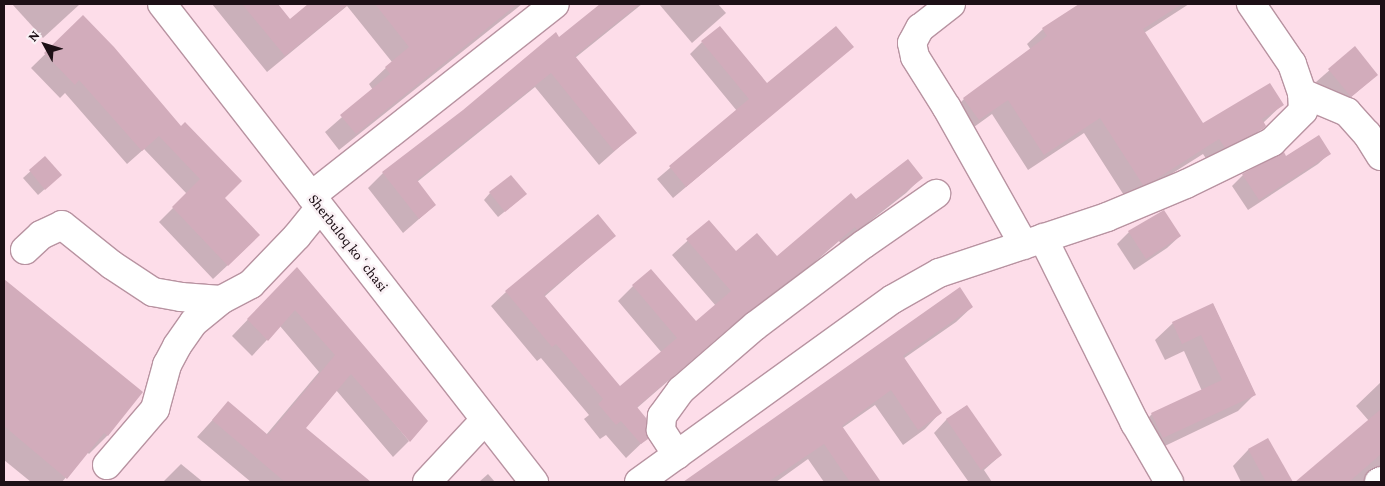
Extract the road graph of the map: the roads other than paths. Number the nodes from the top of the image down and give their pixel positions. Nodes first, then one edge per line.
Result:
1 (162, 4) edge
2 (555, 4) edge
3 (951, 4) edge
4 (1251, 4) edge
5 (1302, 93) junction
6 (1381, 156) edge
7 (936, 194) dead end
8 (315, 202) junction
9 (1034, 241) junction
10 (25, 250) dead end
11 (221, 300) junction
12 (485, 420) junction
13 (677, 455) junction
14 (107, 465) dead end
15 (427, 482) edge
16 (534, 482) edge
17 (639, 482) edge
18 (1169, 482) edge

1 - 8 street, Sherbuloq koʻchasi
2 - 8 street
3 - 9 street
4 - 5 street
5 - 6 street
5 - 9 street
7 - 13 street
8 - 11 street
8 - 12 street, Sherbuloq koʻchasi
9 - 13 street
9 - 18 street
10 - 11 street
11 - 14 street
12 - 15 street
12 - 16 street, Sherbuloq koʻchasi
13 - 17 street

